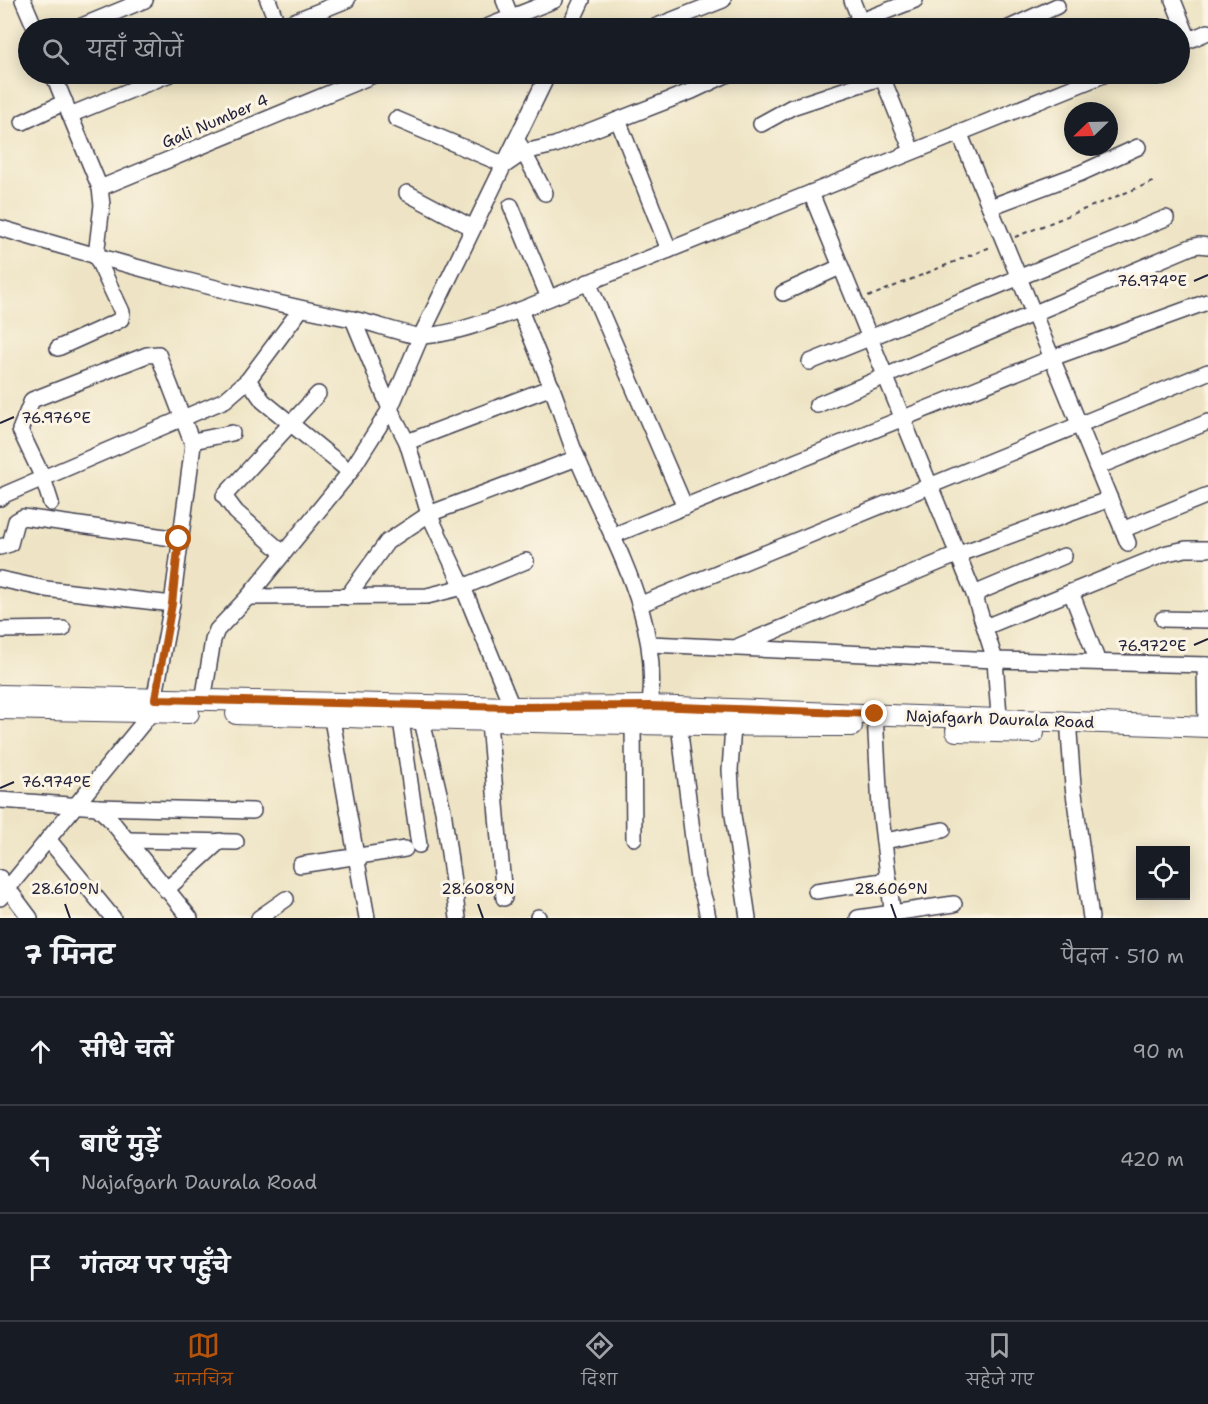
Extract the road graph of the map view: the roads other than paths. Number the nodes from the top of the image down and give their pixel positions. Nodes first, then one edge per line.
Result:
1 (23, 0) edge
2 (145, 0) edge
3 (268, 0) edge
4 (347, 0) edge
5 (504, 0) edge
6 (555, 0) edge
7 (582, 0) edge
8 (723, 0) edge
9 (852, 0) edge
10 (915, 0) edge
11 (1173, 0) edge
12 (1057, 6) dead end
13 (31, 18) edge
14 (101, 18) edge
15 (274, 18) edge
16 (303, 18) edge
17 (511, 18) edge
18 (522, 18) edge
19 (574, 18) edge
20 (677, 18) edge
21 (859, 18) edge
22 (877, 18) edge
23 (1031, 18) edge
24 (1178, 18) edge
25 (1208, 32) edge
26 (1190, 40) edge
27 (57, 84) edge
28 (141, 84) edge
29 (352, 84) edge
30 (544, 84) edge
31 (707, 84) edge
32 (859, 84) edge
33 (888, 84) edge
34 (1081, 84) edge
35 (67, 109) junction
36 (396, 119) dead end
37 (618, 120) junction
38 (23, 122) dead end
39 (761, 124) dead end
40 (959, 132) junction
41 (521, 146) junction
42 (1138, 147) dead end
43 (912, 151) junction
44 (505, 165) junction
45 (100, 188) junction
46 (407, 193) dead end
47 (545, 193) dead end
48 (811, 193) junction
49 (512, 206) dead end
50 (990, 207) junction
51 (1166, 218) dead end
52 (0, 228) edge
53 (473, 228) junction
54 (1208, 246) edge
55 (669, 250) junction
56 (96, 256) junction
57 (840, 267) junction
58 (1019, 278) junction
59 (588, 282) junction
60 (783, 293) dead end
61 (549, 298) junction
62 (1207, 302) edge
63 (301, 309) junction
64 (519, 310) junction
65 (1033, 313) junction
66 (353, 319) junction
67 (421, 336) junction
68 (869, 339) junction
69 (58, 348) dead end
70 (1052, 358) junction
71 (810, 362) dead end
72 (1208, 372) edge
73 (885, 375) junction
74 (248, 380) junction
75 (552, 387) junction
76 (318, 394) dead end
77 (818, 405) dead end
78 (390, 409) junction
79 (182, 418) junction
80 (902, 419) junction
81 (1208, 422) edge
82 (290, 424) junction
83 (1079, 425) junction
84 (232, 433) dead end
85 (193, 441) junction
86 (407, 442) junction
87 (577, 458) junction
88 (1096, 467) junction
89 (350, 472) junction
90 (43, 478) junction
91 (930, 486) junction
92 (1208, 495) edge
93 (0, 498) edge
94 (1110, 500) junction
95 (51, 503) dead end
96 (685, 507) junction
97 (429, 514) junction
98 (612, 536) junction
99 (179, 539) junction
100 (0, 547) edge
101 (1208, 549) edge
102 (283, 554) junction
103 (959, 554) junction
104 (1064, 556) dead end
105 (526, 561) dead end
106 (0, 579) edge
107 (463, 587) junction
108 (1071, 592) junction
109 (974, 594) junction
110 (248, 597) junction
111 (347, 597) junction
112 (172, 604) junction
113 (640, 604) junction
114 (1163, 619) dead end
115 (1208, 620) edge
116 (985, 627) junction
117 (63, 629) dead end
118 (0, 630) edge
119 (650, 644) junction
120 (733, 649) junction
121 (995, 660) junction
122 (1098, 662) junction
123 (1206, 665) edge
124 (0, 695) edge
125 (203, 701) junction
126 (154, 706) junction
127 (512, 707) junction
128 (330, 709) junction
129 (0, 710) edge
130 (644, 718) junction
131 (401, 720) junction
132 (875, 720) junction
133 (422, 721) junction
134 (489, 722) junction
135 (679, 725) junction
136 (733, 726) junction
137 (1000, 726) junction
138 (1207, 731) edge
139 (1069, 733) junction
140 (0, 800) edge
141 (78, 804) junction
142 (97, 807) junction
143 (254, 811) dead end
144 (943, 830) dead end
145 (634, 838) dead end
146 (48, 839) junction
147 (128, 840) junction
148 (220, 841) junction
149 (884, 841) junction
150 (236, 842) dead end
151 (356, 857) junction
152 (300, 865) dead end
153 (889, 880) junction
154 (2, 888) edge
155 (166, 890) junction
156 (816, 891) dead end
157 (504, 898) dead end
158 (286, 899) dead end
159 (954, 903) dead end
160 (893, 915) edge
161 (30, 918) edge
162 (113, 918) edge
163 (190, 918) edge
164 (259, 918) edge
165 (366, 918) edge
166 (458, 918) edge
167 (708, 918) edge
168 (748, 918) edge
169 (858, 918) edge
170 (1091, 918) edge

1 - 13 street
2 - 14 street
3 - 15 street
4 - 16 street
5 - 17 street
6 - 18 street
7 - 19 street
8 - 20 street
9 - 21 street
10 - 22 street
11 - 24 street
12 - 23 street
25 - 26 street
27 - 35 street
28 - 35 street
29 - 45 street, Gali Number 4
30 - 41 street
31 - 37 street
32 - 39 street
33 - 43 street
34 - 40 street
35 - 38 street
35 - 45 street
36 - 44 street
37 - 41 street
37 - 55 street
40 - 43 street
40 - 50 street
41 - 44 street
41 - 47 street
42 - 50 street
43 - 48 street
44 - 53 street
45 - 56 street
46 - 53 street
48 - 55 street
48 - 57 street
49 - 61 street
50 - 58 street
51 - 58 street
52 - 56 street
53 - 67 street
54 - 65 street
55 - 59 street
56 - 63 street
56 - 69 street
57 - 60 street
57 - 68 street
58 - 65 street
58 - 68 street
59 - 61 street
59 - 96 street
61 - 64 street
62 - 70 street
63 - 66 street
63 - 74 street
64 - 67 street
64 - 75 street
65 - 70 street
65 - 73 street
66 - 67 street
66 - 78 street
67 - 78 street
68 - 71 street
68 - 73 street
70 - 80 street
70 - 83 street
72 - 83 street
73 - 77 street
73 - 80 street
74 - 79 street
74 - 82 street
75 - 86 street
75 - 87 street
76 - 82 street
78 - 86 street
78 - 89 street
79 - 85 street
79 - 90 street
79 - 90 street
80 - 91 street
80 - 96 street
81 - 88 street
82 - 89 street
82 - 102 street
83 - 88 street
83 - 91 street
84 - 85 street
85 - 99 street
86 - 97 street
87 - 97 street
87 - 98 street
88 - 94 street
89 - 102 street
90 - 93 street
90 - 95 street
91 - 103 street
91 - 113 street
92 - 94 street
94 - 103 street
96 - 98 street
97 - 107 street
97 - 111 street
98 - 113 street
99 - 100 street
99 - 112 street
101 - 108 street
102 - 110 street
103 - 109 street
103 - 120 street
104 - 109 street
105 - 107 street
106 - 112 street
107 - 111 street
107 - 127 street
108 - 116 street
108 - 122 street
109 - 116 street
110 - 111 street
110 - 125 street
112 - 126 street
113 - 119 street
114 - 115 street
116 - 121 street
117 - 118 street
119 - 120 street
119 - 130 street
120 - 121 street
121 - 122 street
121 - 137 street
122 - 123 street
123 - 138 street
124 - 126 main road, Najafgarh Daurala Road
125 - 126 main road, Najafgarh Daurala Road
125 - 128 main road, Najafgarh Daurala Road
126 - 128 main road, Najafgarh Daurala Road
126 - 129 main road, Najafgarh Daurala Road
126 - 141 street
127 - 128 main road, Najafgarh Daurala Road
127 - 130 main road, Najafgarh Daurala Road
128 - 131 main road, Najafgarh Daurala Road
128 - 151 street
130 - 132 main road, Najafgarh Daurala Road
130 - 134 main road, Najafgarh Daurala Road
130 - 135 main road, Najafgarh Daurala Road
130 - 145 street
131 - 133 main road, Najafgarh Daurala Road
131 - 151 street
132 - 136 main road, Najafgarh Daurala Road
132 - 137 main road, Najafgarh Daurala Road
132 - 149 street
133 - 134 main road, Najafgarh Daurala Road
133 - 166 street
134 - 157 street
135 - 136 main road, Najafgarh Daurala Road
135 - 167 street
136 - 168 street
137 - 138 main road, Najafgarh Daurala Road
137 - 139 main road, Najafgarh Daurala Road
138 - 139 main road, Najafgarh Daurala Road
139 - 170 street
140 - 141 street
141 - 142 street
141 - 146 street
142 - 143 street
142 - 147 street
144 - 149 street
146 - 154 street
146 - 162 street
147 - 148 street
147 - 155 street
148 - 150 street
148 - 155 street
149 - 153 street
151 - 152 street
151 - 165 street
153 - 156 street
153 - 160 street
154 - 161 street
155 - 163 street
158 - 164 street
159 - 160 street
160 - 169 street

